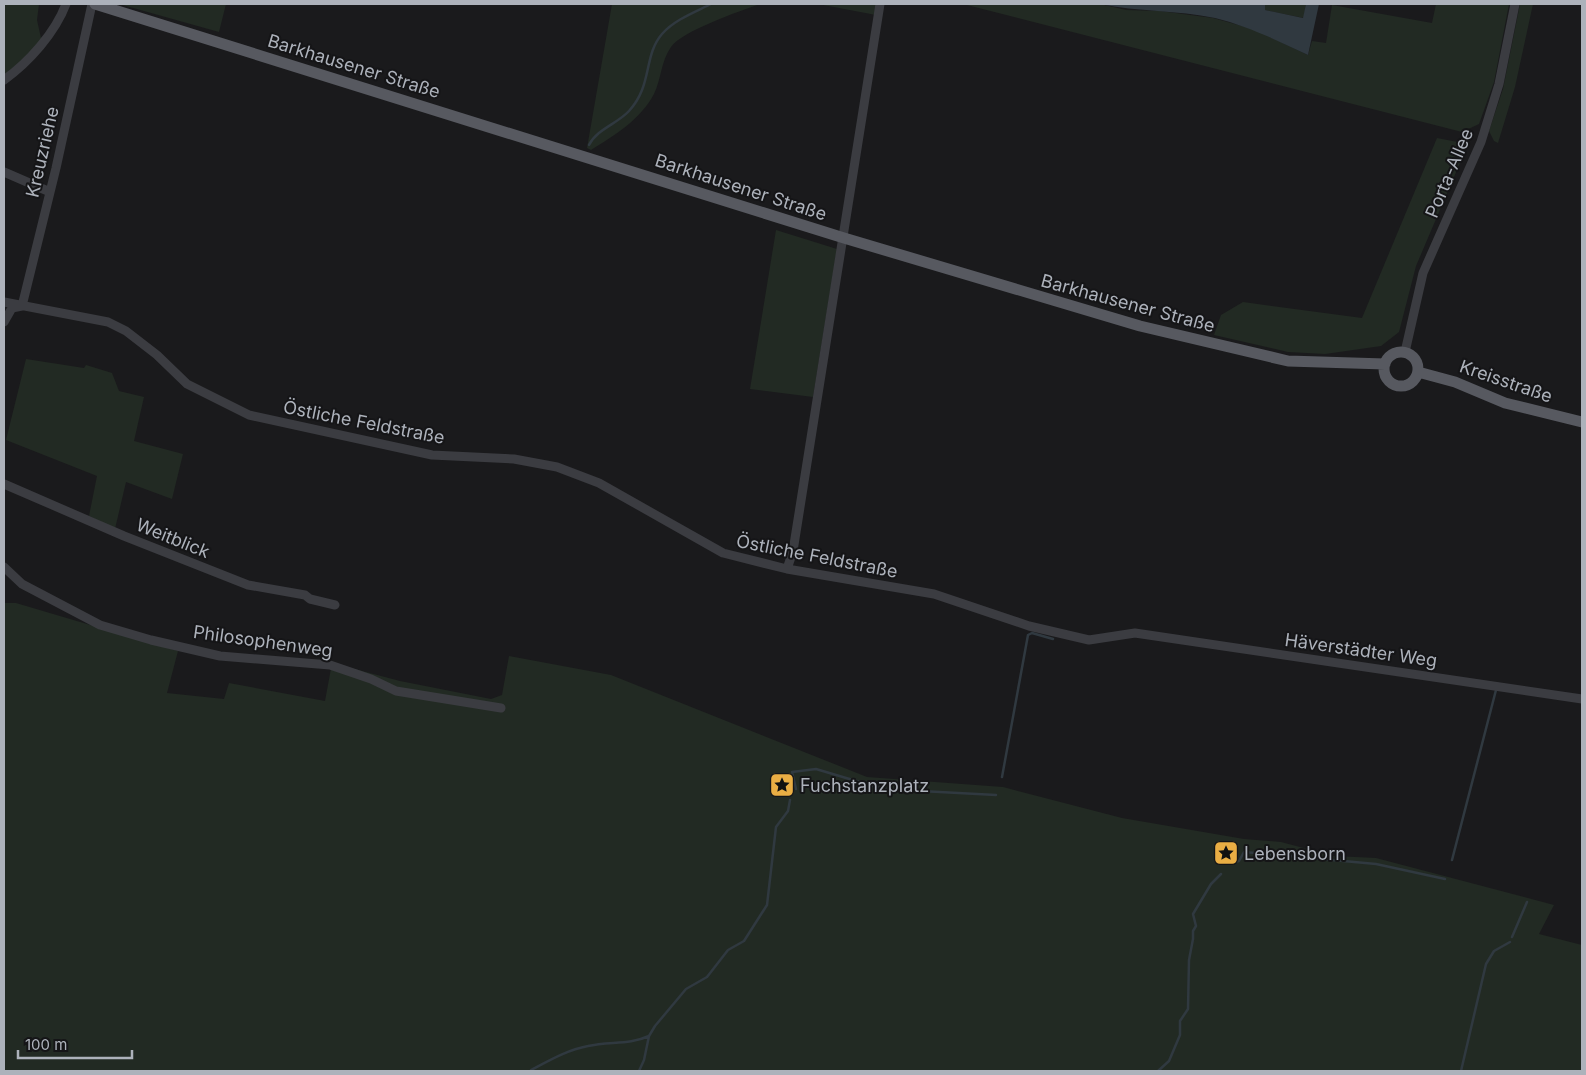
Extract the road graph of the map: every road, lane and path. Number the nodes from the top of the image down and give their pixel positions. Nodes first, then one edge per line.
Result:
1 (66, 4) edge
2 (93, 4) edge
3 (880, 4) edge
4 (1515, 4) edge
5 (4, 80) edge
6 (4, 172) edge
7 (50, 192) junction
8 (844, 238) junction
9 (4, 302) edge
10 (22, 306) junction
11 (4, 322) edge
12 (1405, 352) junction
13 (1385, 364) junction
14 (1418, 372) junction
15 (1582, 422) edge
16 (4, 484) edge
17 (4, 567) edge
18 (787, 569) junction
19 (336, 605) dead end
20 (1135, 633) joint
21 (1582, 699) edge
22 (501, 708) dead end

1 - 5 street
2 - 7 street, Kreuzriehe
2 - 8 main road, Barkhausener Straße
3 - 8 street
4 - 12 street, Porta-Allee
6 - 7 street
7 - 10 street, Kreuzriehe
8 - 13 main road, Barkhausener Straße
8 - 18 street
9 - 10 street, Östliche Feldstraße
10 - 11 street
10 - 18 street, Östliche Feldstraße
12 - 13 main road
12 - 14 main road
13 - 14 main road
14 - 15 main road, Kreisstraße
16 - 19 street, Weitblick
17 - 22 street, Philosophenweg
18 - 20 street, Östliche Feldstraße
20 - 21 street, Häverstädter Weg

